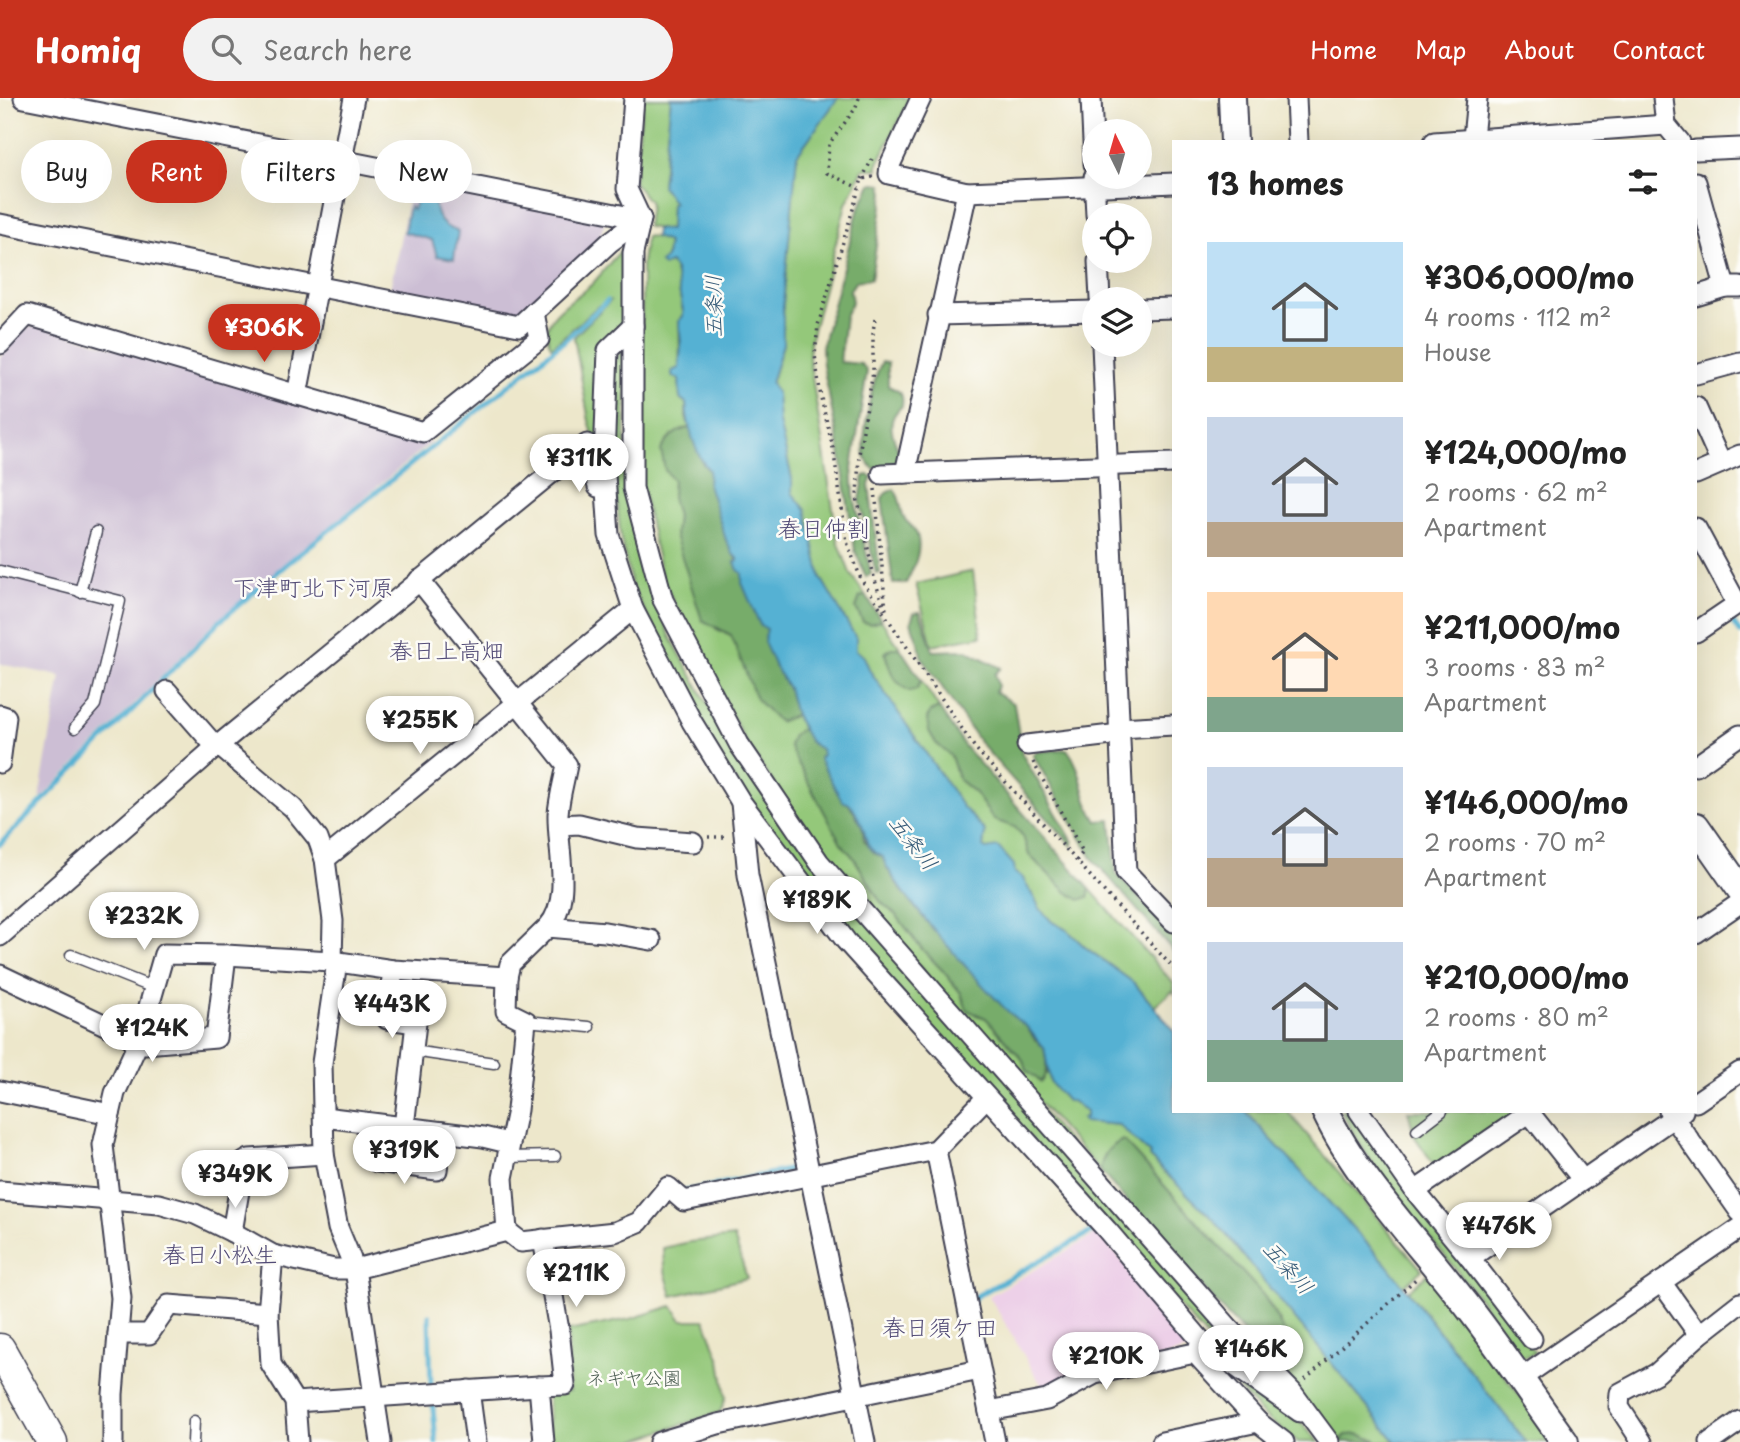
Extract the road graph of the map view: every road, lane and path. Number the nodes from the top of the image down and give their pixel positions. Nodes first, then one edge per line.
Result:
1 (24, 98) edge
2 (354, 98) edge
3 (634, 98) edge
4 (859, 98) edge
5 (921, 98) edge
6 (1091, 98) edge
7 (1232, 98) edge
8 (1296, 98) edge
9 (1477, 98) edge
10 (1663, 98) edge
11 (1092, 119) edge
12 (1666, 125) junction
13 (1573, 137) edge
14 (1473, 138) junction
15 (346, 140) edge
16 (1234, 140) edge
17 (1298, 140) edge
18 (1454, 140) edge
19 (1678, 140) edge
20 (241, 141) edge
21 (1740, 148) edge
22 (1697, 150) edge
23 (360, 164) edge
24 (889, 174) junction
25 (1082, 183) edge
26 (1152, 183) edge
27 (1172, 183) edge
28 (859, 188) junction
29 (1697, 190) edge
30 (967, 192) junction
31 (334, 203) edge
32 (641, 219) junction
33 (0, 224) edge
34 (1701, 224) edge
35 (318, 287) junction
36 (1732, 287) edge
37 (1697, 296) edge
38 (1172, 308) edge
39 (1152, 309) edge
40 (1082, 311) edge
41 (534, 312) junction
42 (939, 315) junction
43 (633, 326) junction
44 (0, 344) edge
45 (1102, 357) edge
46 (1740, 362) edge
47 (1697, 374) edge
48 (297, 395) junction
49 (1697, 409) edge
50 (1740, 455) edge
51 (1172, 463) edge
52 (1721, 463) junction
53 (1107, 465) junction
54 (905, 473) junction
55 (882, 474) joint
56 (1697, 474) edge
57 (1697, 530) edge
58 (96, 532) dead end
59 (609, 535) junction
60 (0, 571) edge
61 (419, 580) junction
62 (80, 592) junction
63 (1739, 603) edge
64 (633, 609) junction
65 (887, 619) junction
66 (1697, 631) edge
67 (167, 691) dead end
68 (517, 703) junction
69 (0, 716) edge
70 (1172, 725) edge
71 (75, 728) dead end
72 (1120, 731) junction
73 (1740, 735) edge
74 (1027, 745) joint
75 (217, 746) junction
76 (0, 762) edge
77 (1697, 765) edge
78 (741, 802) junction
79 (559, 825) junction
80 (1697, 828) edge
81 (744, 837) junction
82 (693, 842) joint
83 (325, 859) junction
84 (1076, 860) junction
85 (1740, 889) edge
86 (1740, 903) edge
87 (1172, 920) edge
88 (548, 927) junction
89 (1697, 932) edge
90 (0, 936) edge
91 (651, 940) dead end
92 (71, 955) dead end
93 (226, 955) junction
94 (334, 962) junction
95 (1172, 967) edge
96 (393, 970) junction
97 (0, 975) edge
98 (507, 977) junction
99 (154, 988) junction
100 (526, 1021) junction
101 (589, 1027) dead end
102 (139, 1041) junction
103 (413, 1051) junction
104 (494, 1063) dead end
105 (1740, 1072) edge
106 (0, 1091) edge
107 (986, 1098) junction
108 (1697, 1101) edge
109 (1326, 1113) edge
110 (1360, 1113) edge
111 (1439, 1113) edge
112 (1527, 1113) edge
113 (1529, 1113) edge
114 (1675, 1113) edge
115 (110, 1114) junction
116 (324, 1118) junction
117 (381, 1125) junction
118 (404, 1128) junction
119 (1417, 1130) dead end
120 (442, 1132) junction
121 (507, 1150) junction
122 (936, 1150) junction
123 (324, 1154) junction
124 (555, 1156) dead end
125 (810, 1175) junction
126 (1583, 1180) junction
127 (0, 1191) edge
128 (1415, 1191) junction
129 (111, 1201) junction
130 (1740, 1212) edge
131 (1740, 1228) edge
132 (232, 1231) junction
133 (507, 1231) junction
134 (543, 1239) junction
135 (273, 1255) junction
136 (1470, 1258) junction
137 (355, 1269) junction
138 (1425, 1272) dead end
139 (1661, 1282) junction
140 (1740, 1303) edge
141 (268, 1313) junction
142 (118, 1334) junction
143 (1699, 1335) junction
144 (1532, 1339) dead end
145 (0, 1349) edge
146 (1200, 1349) junction
147 (980, 1370) junction
148 (1520, 1379) junction
149 (1306, 1380) dead end
150 (539, 1386) junction
151 (469, 1390) junction
152 (373, 1395) junction
153 (855, 1396) junction
154 (295, 1402) junction
155 (989, 1411) junction
156 (194, 1421) dead end
157 (1740, 1421) edge
158 (1258, 1422) junction
159 (1314, 1422) junction
160 (52, 1442) edge
161 (114, 1442) edge
162 (193, 1442) edge
163 (298, 1442) edge
164 (381, 1442) edge
165 (476, 1442) edge
166 (544, 1442) edge
167 (659, 1442) edge
168 (865, 1442) edge
169 (995, 1442) edge
170 (1161, 1442) edge
171 (1284, 1442) edge
172 (1329, 1442) edge
173 (1565, 1442) edge
174 (1642, 1442) edge
175 (1710, 1442) edge

1 - 20 street
2 - 15 street
3 - 32 street
4 - 28 path
5 - 24 street
6 - 11 street
7 - 16 main road
8 - 17 street
9 - 14 street
10 - 12 street
12 - 13 street
12 - 19 street
13 - 14 street
14 - 18 street
21 - 22 street
23 - 32 street
24 - 28 path
24 - 30 street
25 - 30 street
26 - 27 street
28 - 65 path
29 - 34 street
30 - 42 street
31 - 35 street
32 - 41 street
32 - 43 street
33 - 35 street
34 - 36 street
35 - 41 street
35 - 48 street
36 - 37 street
38 - 39 street
40 - 42 street
41 - 48 street
42 - 54 street
43 - 59 street
43 - 159 street
44 - 48 street
45 - 53 street
46 - 47 street
49 - 52 street
50 - 52 street
51 - 53 street
52 - 56 street
53 - 54 street
53 - 72 street
54 - 55 street
55 - 65 path
57 - 63 street
58 - 62 lane
59 - 61 street
59 - 64 street
60 - 62 lane
61 - 68 street
61 - 75 street
62 - 71 lane
63 - 66 street
64 - 68 street
64 - 78 street
65 - 84 path
67 - 75 street
68 - 79 street
68 - 83 street
69 - 76 street
70 - 72 street
72 - 74 street
72 - 87 street
73 - 77 street
74 - 84 path
75 - 83 street
75 - 90 street
78 - 81 street
78 - 107 street
79 - 82 street
79 - 88 street
80 - 85 main road
81 - 82 path
81 - 125 street
83 - 94 street
84 - 95 path
86 - 89 street
88 - 91 street
88 - 98 street
92 - 99 lane
93 - 94 street
93 - 99 street
93 - 102 street
94 - 96 street
94 - 116 street
96 - 98 street
96 - 103 street
97 - 102 street
98 - 100 street
99 - 102 street
100 - 101 lane
100 - 121 street
102 - 115 street
103 - 104 lane
103 - 118 street
105 - 108 street
106 - 115 street
107 - 122 street
107 - 146 street
109 - 148 main road
110 - 128 street
111 - 119 lane
112 - 128 street
113 - 126 street
114 - 126 street
114 - 130 street
115 - 129 street
116 - 117 street
116 - 123 street
117 - 118 street
117 - 120 street
118 - 120 street
120 - 121 street
121 - 124 lane
121 - 133 street
122 - 125 street
122 - 147 street
123 - 132 street
123 - 137 street
125 - 134 street
125 - 153 street
126 - 136 street
127 - 129 street
128 - 136 street
129 - 132 street
129 - 142 street
131 - 139 street
132 - 135 street
133 - 134 street
133 - 137 street
134 - 150 street
135 - 137 street
135 - 141 street
136 - 144 street
137 - 152 street
138 - 149 path
139 - 143 street
139 - 148 street
140 - 143 street
141 - 142 street
141 - 154 street
142 - 161 street
143 - 174 street
145 - 160 main road
146 - 155 street
146 - 158 street
146 - 159 street
147 - 153 street
147 - 155 street
148 - 173 main road
150 - 151 street
150 - 166 street
151 - 152 street
151 - 165 street
152 - 154 street
152 - 164 street
153 - 167 street
153 - 168 street
154 - 163 street
155 - 169 street
156 - 162 lane
157 - 175 street
158 - 170 street
158 - 171 street
159 - 172 street

